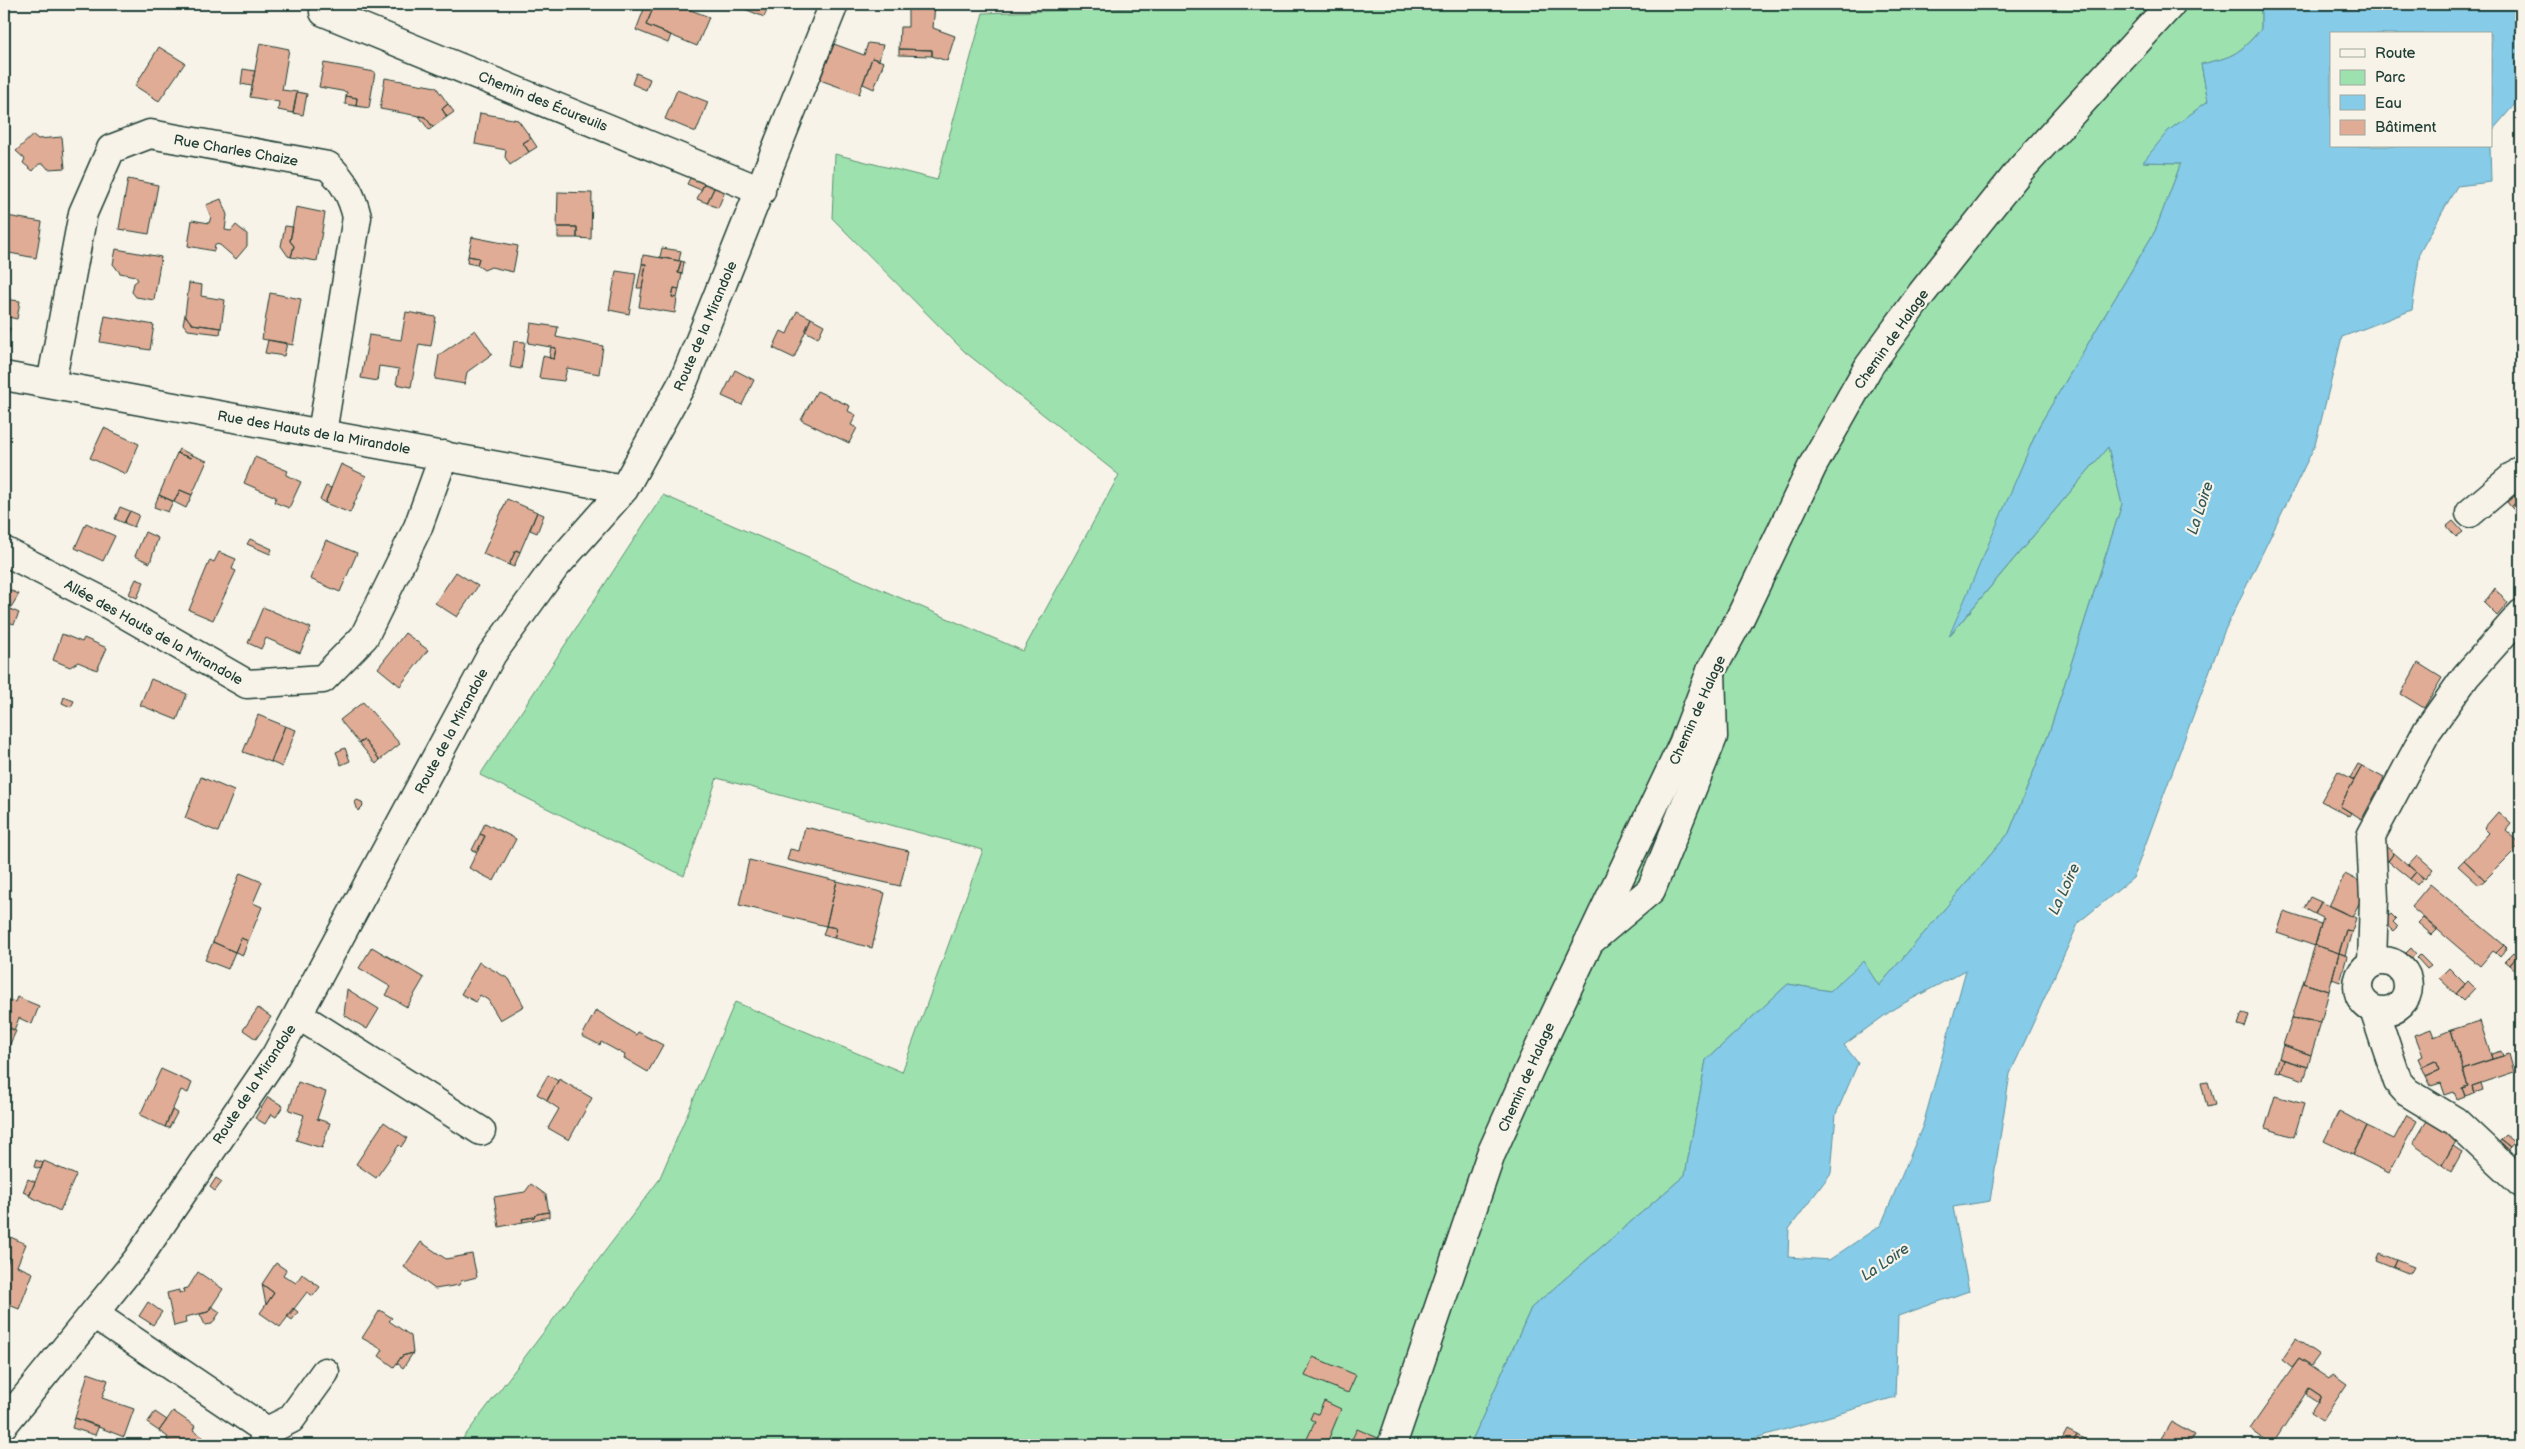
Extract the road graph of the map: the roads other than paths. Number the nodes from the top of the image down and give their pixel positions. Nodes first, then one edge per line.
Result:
1 (834, 4) edge
2 (2171, 4) edge
3 (324, 12) dead end
4 (761, 191) junction
5 (4, 376) edge
6 (50, 384) junction
7 (322, 433) junction
8 (444, 455) junction
9 (2521, 470) edge
10 (624, 489) junction
11 (2470, 513) dead end
12 (4, 551) edge
13 (2521, 614) edge
14 (2372, 963) junction
15 (2374, 1010) junction
16 (298, 1015) junction
17 (481, 1131) dead end
18 (2521, 1183) edge
19 (94, 1314) junction
20 (325, 1372) dead end
21 (4, 1424) edge
22 (264, 1438) edge
23 (1392, 1445) edge

1 - 4 street, Route de la Mirandole
2 - 23 street, Chemin de Halage
3 - 4 street, Chemin des Écureuils
4 - 10 street, Route de la Mirandole
5 - 6 street, Rue des Hauts de la Mirandole
6 - 7 street, Rue des Hauts de la Mirandole
6 - 7 street, Rue Charles Chaize
7 - 8 street, Rue des Hauts de la Mirandole
8 - 10 street, Rue des Hauts de la Mirandole
8 - 12 street, Allée des Hauts de la Mirandole
9 - 11 street
10 - 16 street, Route de la Mirandole
13 - 14 street
14 - 15 street
14 - 15 street
15 - 18 street
16 - 17 street
16 - 19 street, Route de la Mirandole
19 - 21 street, Route de la Mirandole
19 - 22 street
20 - 22 street

